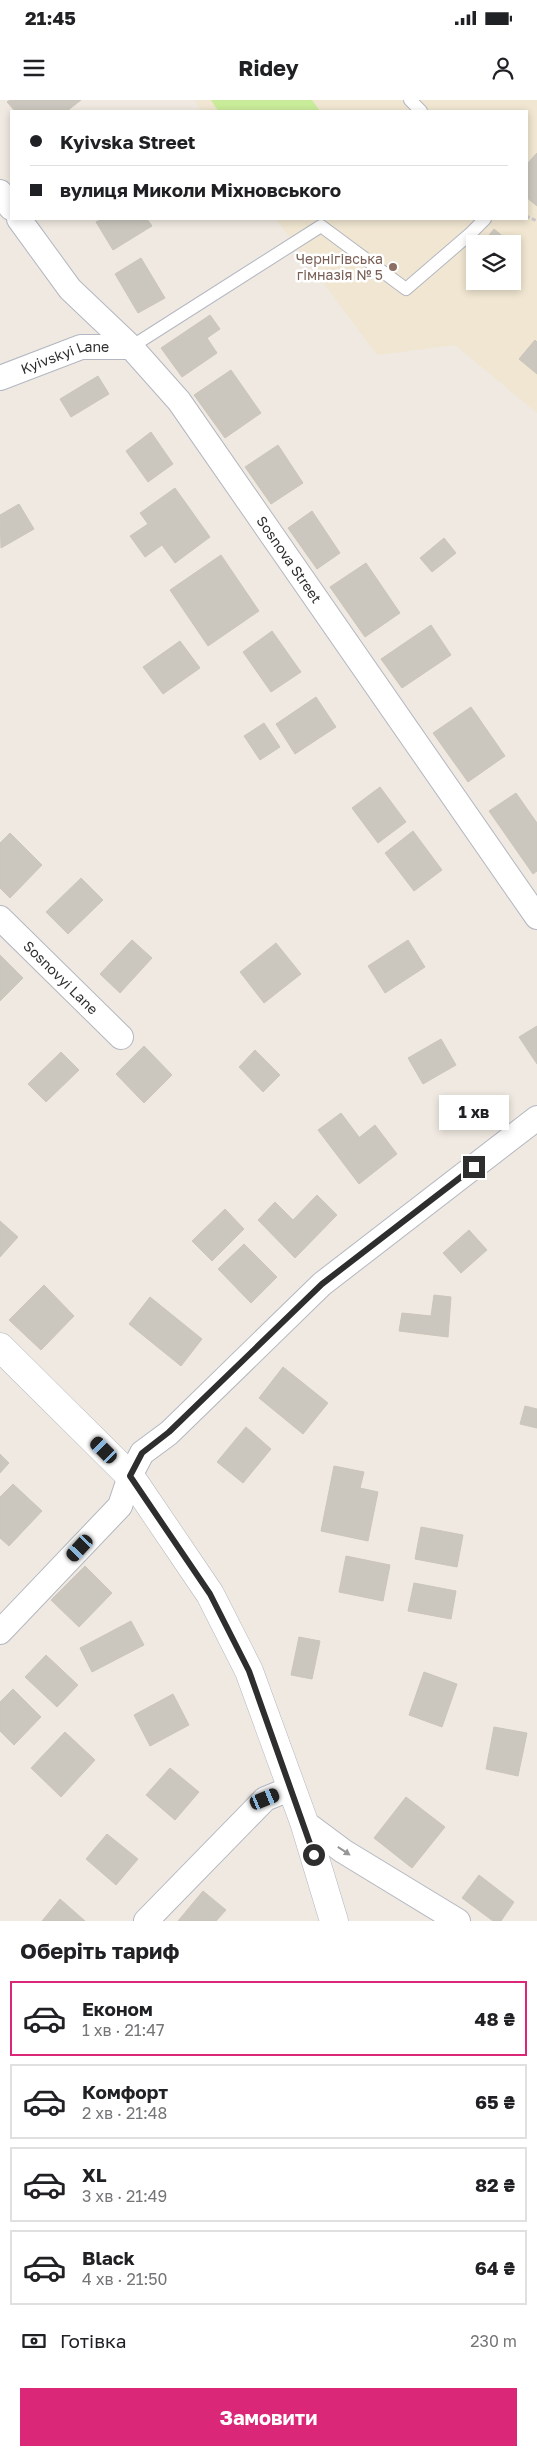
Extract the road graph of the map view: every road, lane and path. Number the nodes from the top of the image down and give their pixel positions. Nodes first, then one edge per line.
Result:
1 (410, 100) edge
2 (420, 110) edge
3 (0, 192) edge
4 (10, 207) edge
5 (20, 220) edge
6 (484, 220) edge
7 (131, 347) junction
8 (0, 378) edge
9 (537, 917) edge
10 (0, 918) edge
11 (122, 1037) dead end
12 (537, 1118) edge
13 (0, 1348) edge
14 (130, 1476) junction
15 (0, 1632) edge
16 (292, 1788) junction
17 (304, 1822) junction
18 (146, 1921) edge
19 (334, 1921) edge
20 (458, 1921) edge

1 - 2 lane
3 - 4 street
5 - 7 street, Sosnova Street
6 - 7 lane
7 - 8 street, Kyivskyi Lane
7 - 9 street, Sosnova Street
10 - 11 street, Sosnovyi Lane
12 - 14 street
13 - 14 main road
14 - 15 street
14 - 16 main road
16 - 17 main road
16 - 18 street
17 - 19 main road
17 -> 20 street

